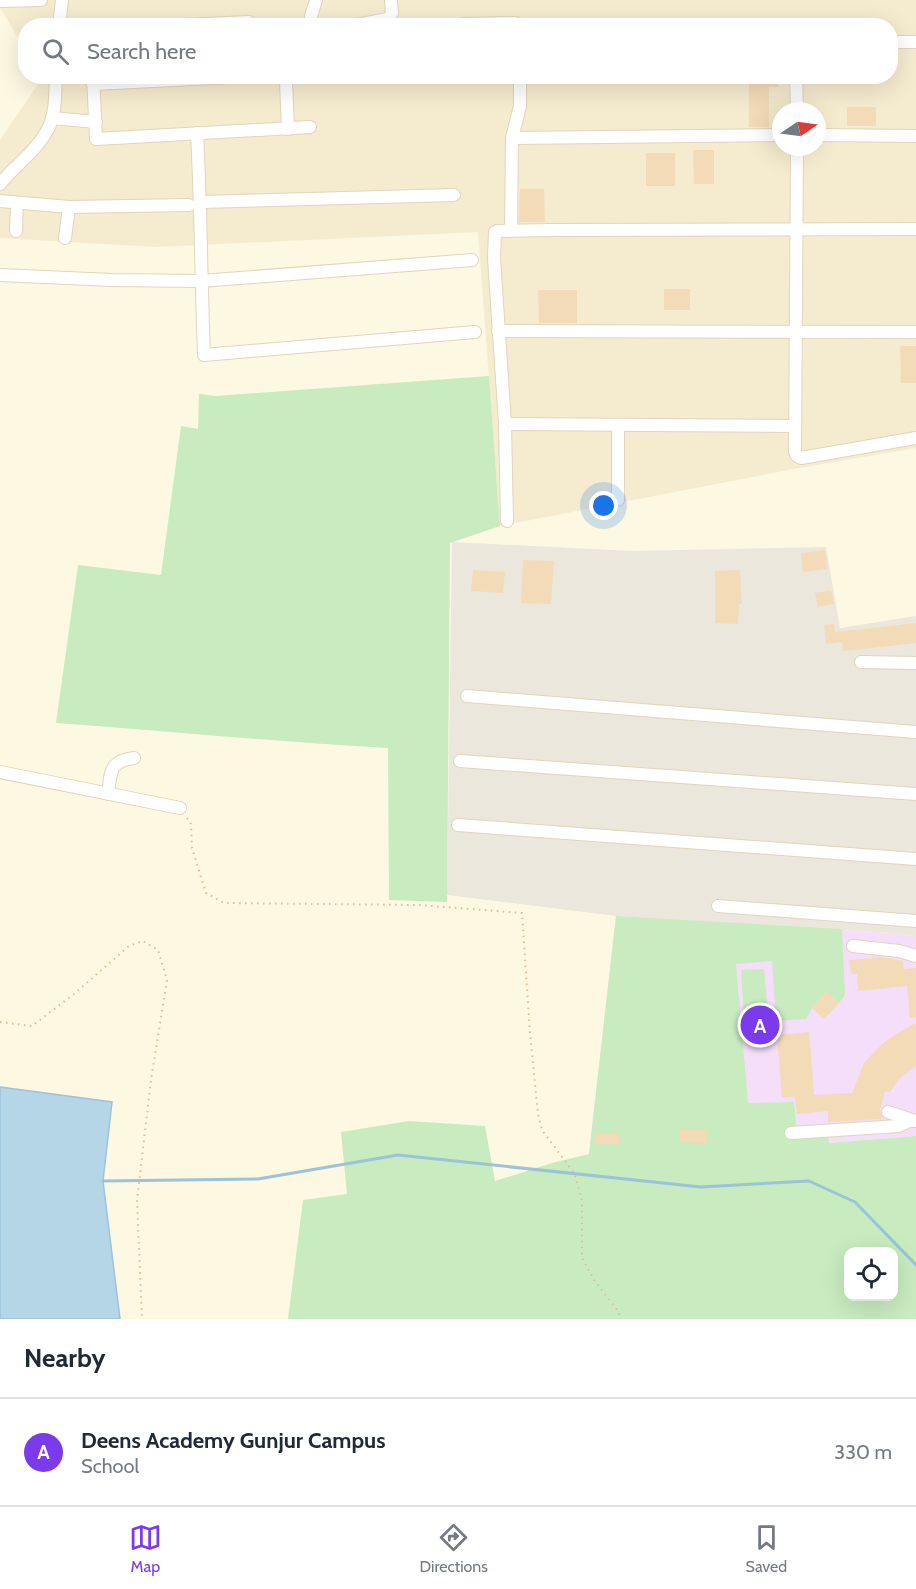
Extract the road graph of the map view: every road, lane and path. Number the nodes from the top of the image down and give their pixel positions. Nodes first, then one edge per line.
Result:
1 (41, 0) edge
2 (62, 0) edge
3 (316, 0) edge
4 (391, 0) edge
5 (0, 1) edge
6 (60, 18) edge
7 (311, 18) edge
8 (389, 18) edge
9 (898, 42) edge
10 (916, 42) edge
11 (55, 84) edge
12 (93, 84) edge
13 (286, 84) edge
14 (520, 84) edge
15 (796, 84) edge
16 (797, 102) edge
17 (51, 118) junction
18 (96, 122) junction
19 (310, 127) dead end
20 (288, 129) junction
21 (197, 133) junction
22 (772, 135) edge
23 (826, 135) edge
24 (916, 136) edge
25 (512, 138) junction
26 (797, 156) edge
27 (0, 184) edge
28 (454, 195) dead end
29 (0, 201) edge
30 (17, 203) junction
31 (195, 204) junction
32 (69, 207) junction
33 (916, 229) edge
34 (796, 230) junction
35 (16, 231) dead end
36 (511, 231) junction
37 (65, 237) dead end
38 (472, 260) dead end
39 (0, 274) edge
40 (201, 281) junction
41 (498, 331) junction
42 (476, 332) dead end
43 (796, 332) junction
44 (916, 332) edge
45 (505, 424) junction
46 (618, 425) junction
47 (795, 426) junction
48 (916, 438) edge
49 (618, 500) dead end
50 (507, 521) dead end
51 (861, 662) dead end
52 (916, 663) edge
53 (467, 696) dead end
54 (916, 732) edge
55 (134, 758) dead end
56 (460, 761) dead end
57 (0, 772) edge
58 (108, 794) junction
59 (916, 794) edge
60 (180, 808) joint
61 (459, 825) dead end
62 (916, 859) edge
63 (718, 906) dead end
64 (916, 921) edge
65 (853, 946) dead end
66 (916, 956) edge
67 (0, 1022) edge
68 (888, 1112) dead end
69 (914, 1120) edge
70 (791, 1133) dead end
71 (142, 1319) edge
72 (621, 1319) edge

1 - 5 street
2 - 6 street
3 - 7 street
4 - 8 street
9 - 10 street
11 - 17 street
12 - 18 street
13 - 20 street
14 - 25 street
15 - 16 street
17 - 18 street
17 - 27 street
18 - 21 street
19 - 20 street
20 - 21 street
21 - 31 street
22 - 25 street
23 - 24 street
25 - 36 street
26 - 34 street
28 - 31 street
29 - 30 street
30 - 32 street
30 - 35 street
31 - 32 street
31 - 40 street
32 - 37 street
33 - 34 street
34 - 36 street
34 - 43 street
36 - 41 street
38 - 40 street
39 - 40 street
40 - 42 street
41 - 43 street
41 - 45 street
43 - 44 street
43 - 47 street
45 - 46 street
45 - 50 street
46 - 47 street
46 - 49 street
47 - 48 street
51 - 52 street
53 - 54 street
55 - 58 street
56 - 59 street
57 - 58 street
58 - 60 street
60 - 72 path
61 - 62 street
63 - 64 street
65 - 66 street
67 - 71 path
68 - 69 street
69 - 70 street

